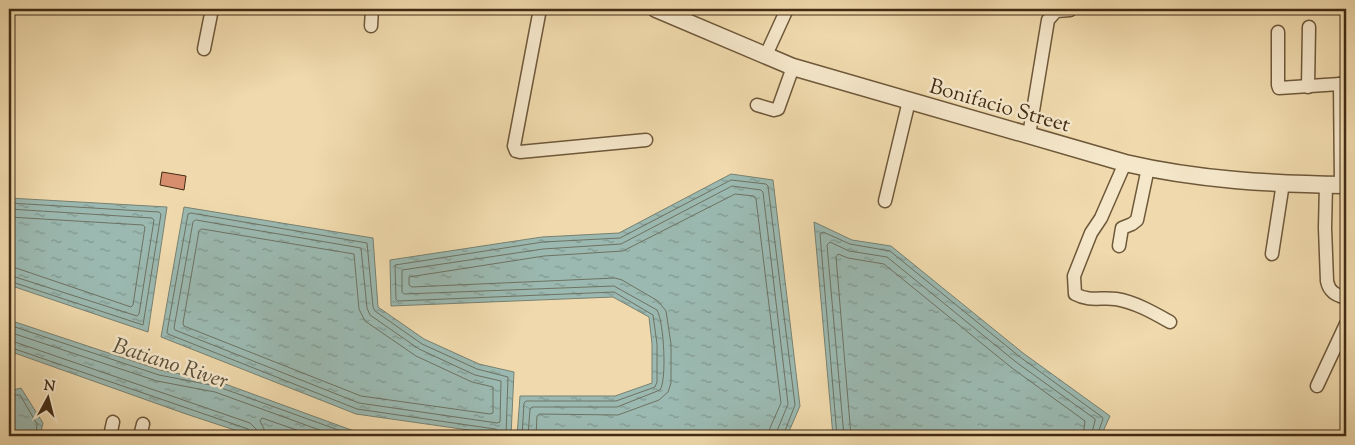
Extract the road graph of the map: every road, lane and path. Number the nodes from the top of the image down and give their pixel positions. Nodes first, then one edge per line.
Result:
1 (212, 9) edge
2 (372, 9) edge
3 (540, 9) edge
4 (656, 9) edge
5 (787, 9) edge
6 (1070, 10) dead end
7 (371, 26) dead end
8 (1309, 27) dead end
9 (1278, 32) dead end
10 (204, 49) dead end
11 (766, 55) junction
12 (793, 67) junction
13 (1343, 84) edge
14 (1308, 87) junction
15 (909, 101) junction
16 (757, 105) dead end
17 (1029, 135) junction
18 (646, 140) dead end
19 (1125, 162) junction
20 (1148, 168) junction
21 (1283, 183) junction
22 (1338, 185) edge
23 (885, 201) dead end
24 (1119, 246) dead end
25 (1272, 254) dead end
26 (1346, 298) edge
27 (1170, 322) dead end
28 (1346, 324) edge
29 (1317, 386) dead end
30 (113, 422) dead end
31 (110, 436) edge

1 - 10 street
2 - 7 street
3 - 18 street
4 - 11 street, Bonifacio Street
5 - 11 street
6 - 17 street
8 - 14 street
9 - 14 street
11 - 12 street, Bonifacio Street
12 - 15 street, Bonifacio Street
12 - 16 street
13 - 14 street
13 - 22 street
15 - 17 street, Bonifacio Street
15 - 23 street
17 - 19 street, Bonifacio Street
19 - 20 street, Bonifacio Street
19 - 27 street
20 - 21 street, Bonifacio Street
20 - 24 street
21 - 22 street, Bonifacio Street
21 - 25 street
22 - 26 street
28 - 29 street
30 - 31 street

